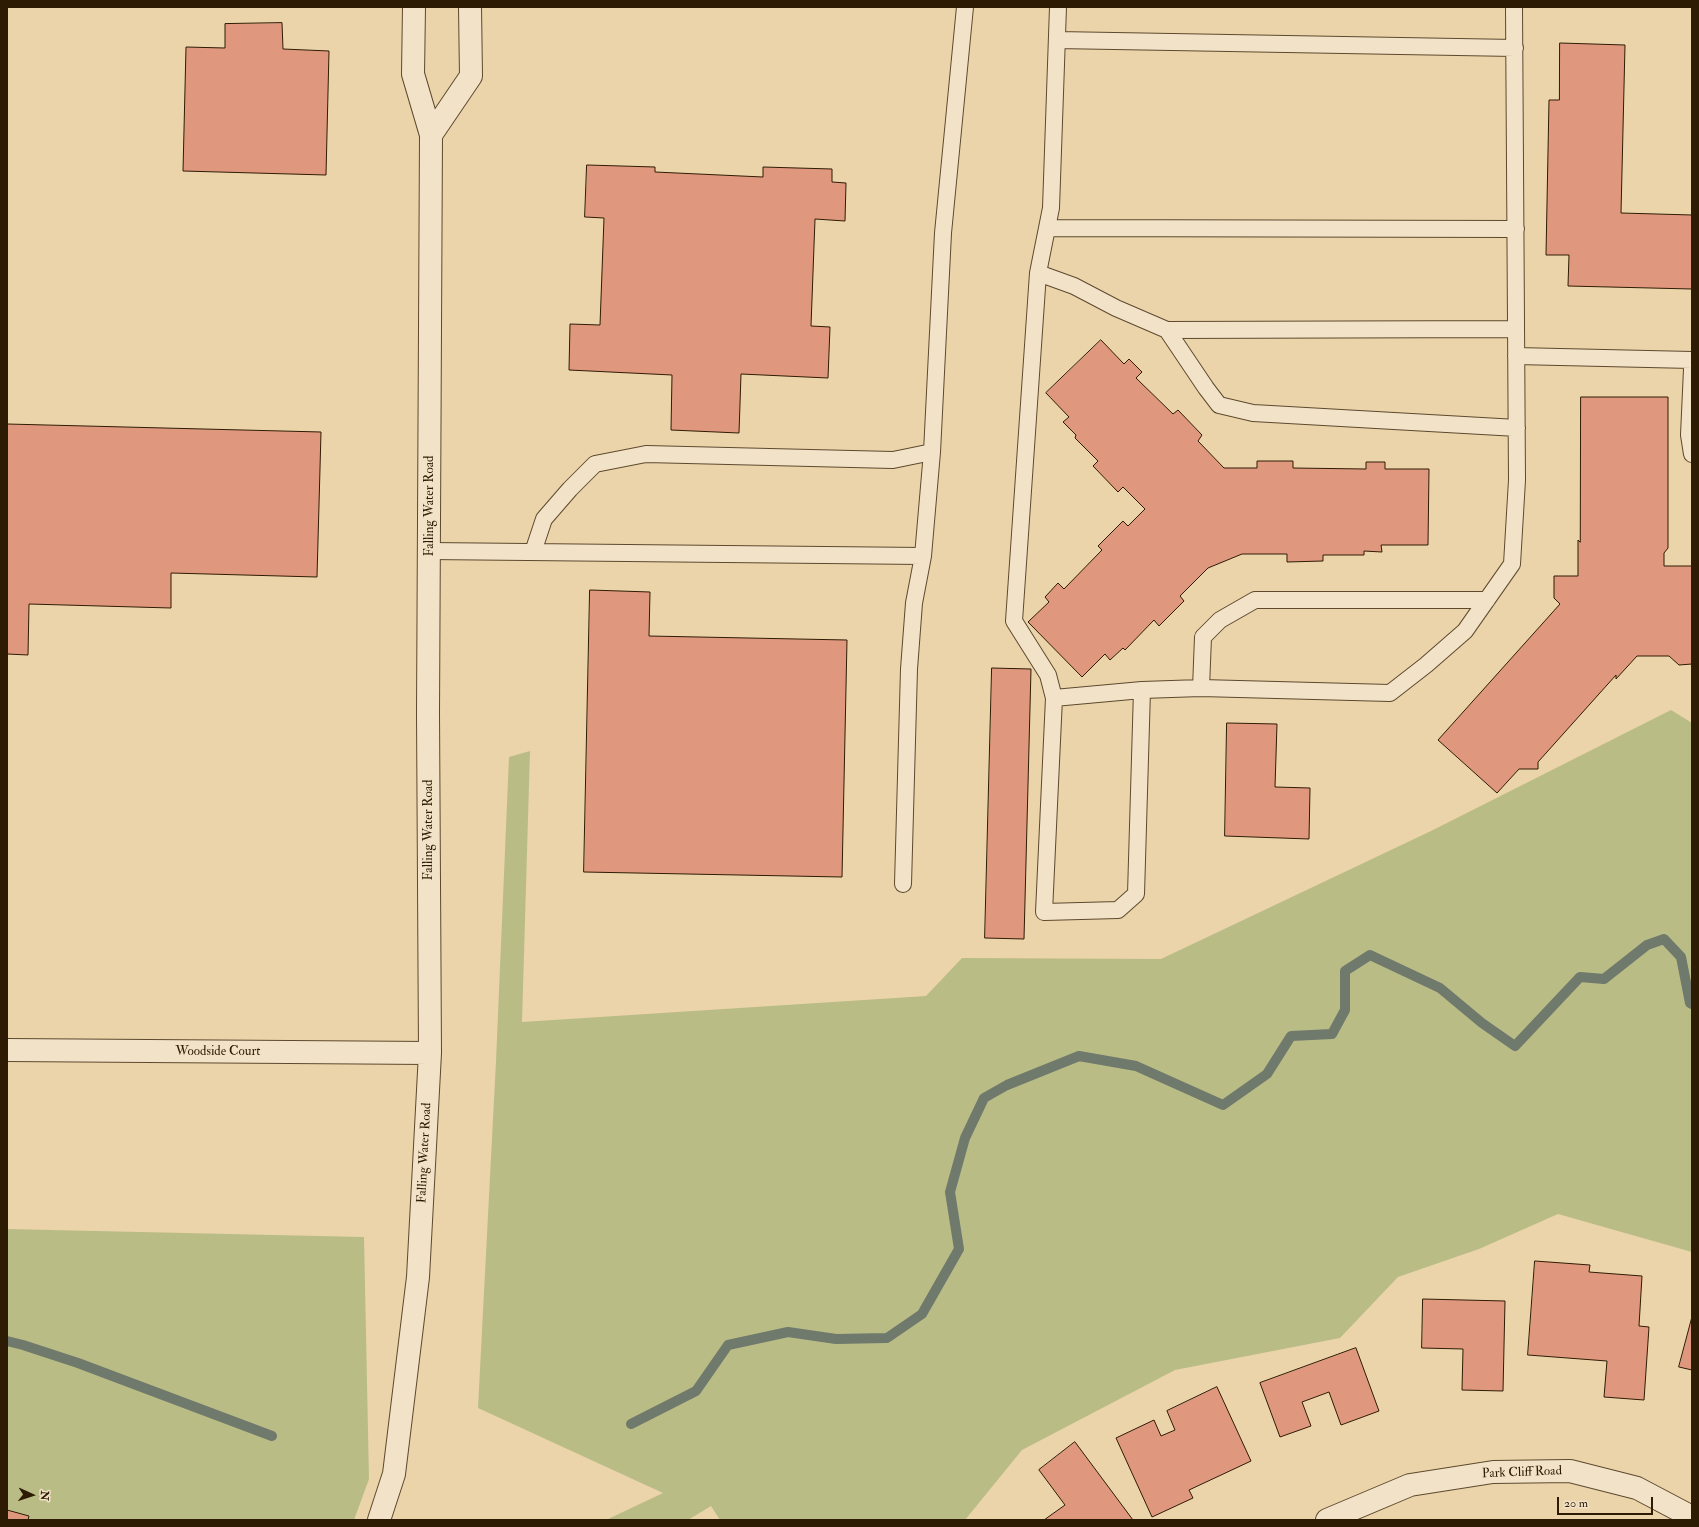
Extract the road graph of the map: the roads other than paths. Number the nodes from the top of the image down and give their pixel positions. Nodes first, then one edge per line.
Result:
1 (414, 7) edge
2 (470, 7) edge
3 (965, 7) edge
4 (1058, 7) edge
5 (1514, 7) edge
6 (1057, 40) junction
7 (1515, 48) junction
8 (431, 135) junction
9 (1047, 228) junction
10 (1516, 229) junction
11 (1038, 273) junction
12 (1516, 329) junction
13 (1167, 330) junction
14 (1516, 356) junction
15 (1692, 360) edge
16 (1692, 369) edge
17 (1517, 428) junction
18 (932, 452) junction
19 (1692, 454) edge
20 (429, 551) junction
21 (533, 552) junction
22 (923, 556) junction
23 (1487, 600) junction
24 (1201, 688) junction
25 (1142, 690) junction
26 (1054, 698) junction
27 (903, 884) dead end
28 (7, 1050) edge
29 (430, 1053) junction
30 (1692, 1517) edge
31 (379, 1520) edge
32 (1327, 1520) edge

1 - 8 street, Falling Water Road
2 - 8 street
3 - 18 lane
4 - 6 lane
5 - 7 lane
6 - 7 lane
6 - 9 lane
7 - 10 lane
8 - 20 street, Falling Water Road
9 - 10 lane
9 - 11 lane
10 - 12 lane
11 - 13 lane
11 - 26 lane
12 - 13 lane
12 - 14 lane
13 - 17 lane
14 - 15 lane
14 - 17 lane
16 - 19 lane
17 - 23 lane
18 - 21 lane
18 - 22 lane
20 - 21 lane
20 - 29 street, Falling Water Road
21 - 22 lane
22 - 27 lane
23 - 24 lane
23 - 24 lane
24 - 25 lane
25 - 26 lane
25 - 26 lane
28 - 29 street, Woodside Court
29 - 31 street, Falling Water Road
30 - 32 street, Park Cliff Road

